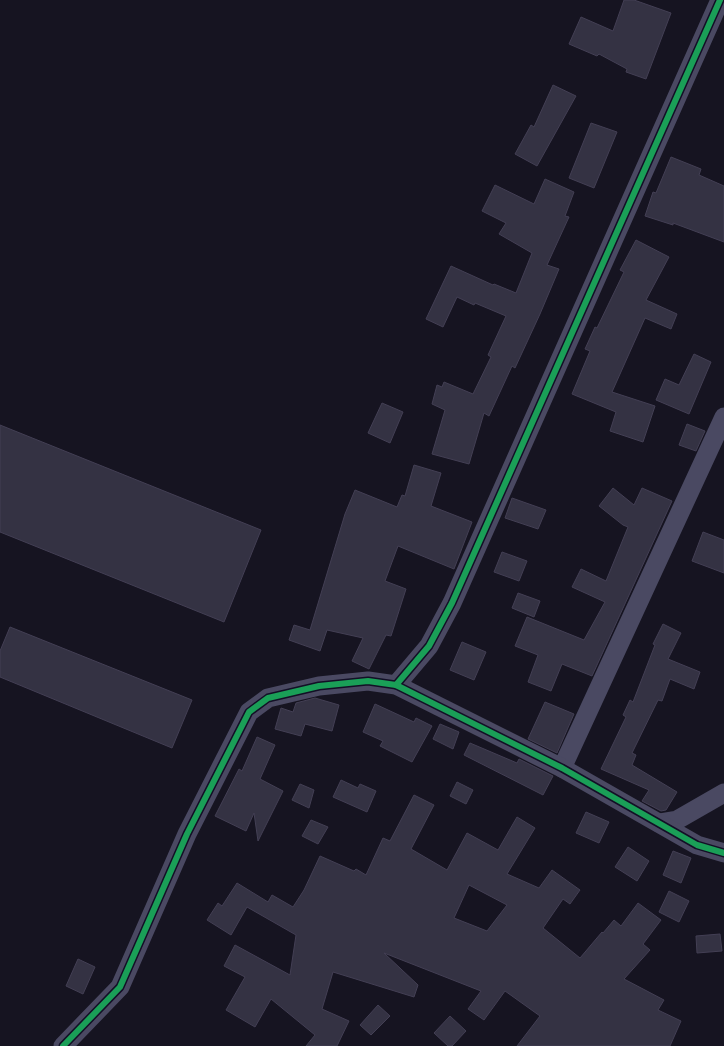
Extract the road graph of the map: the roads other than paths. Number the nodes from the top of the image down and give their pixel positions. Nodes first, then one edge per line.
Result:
1 (720, 0) edge
2 (724, 416) edge
3 (396, 685) junction
4 (562, 768) junction
5 (724, 793) edge
6 (659, 823) junction
7 (724, 853) edge
8 (63, 1046) edge

1 - 3 street
2 - 4 street
3 - 4 street
3 - 8 street
4 - 6 street
5 - 6 street
6 - 7 street

